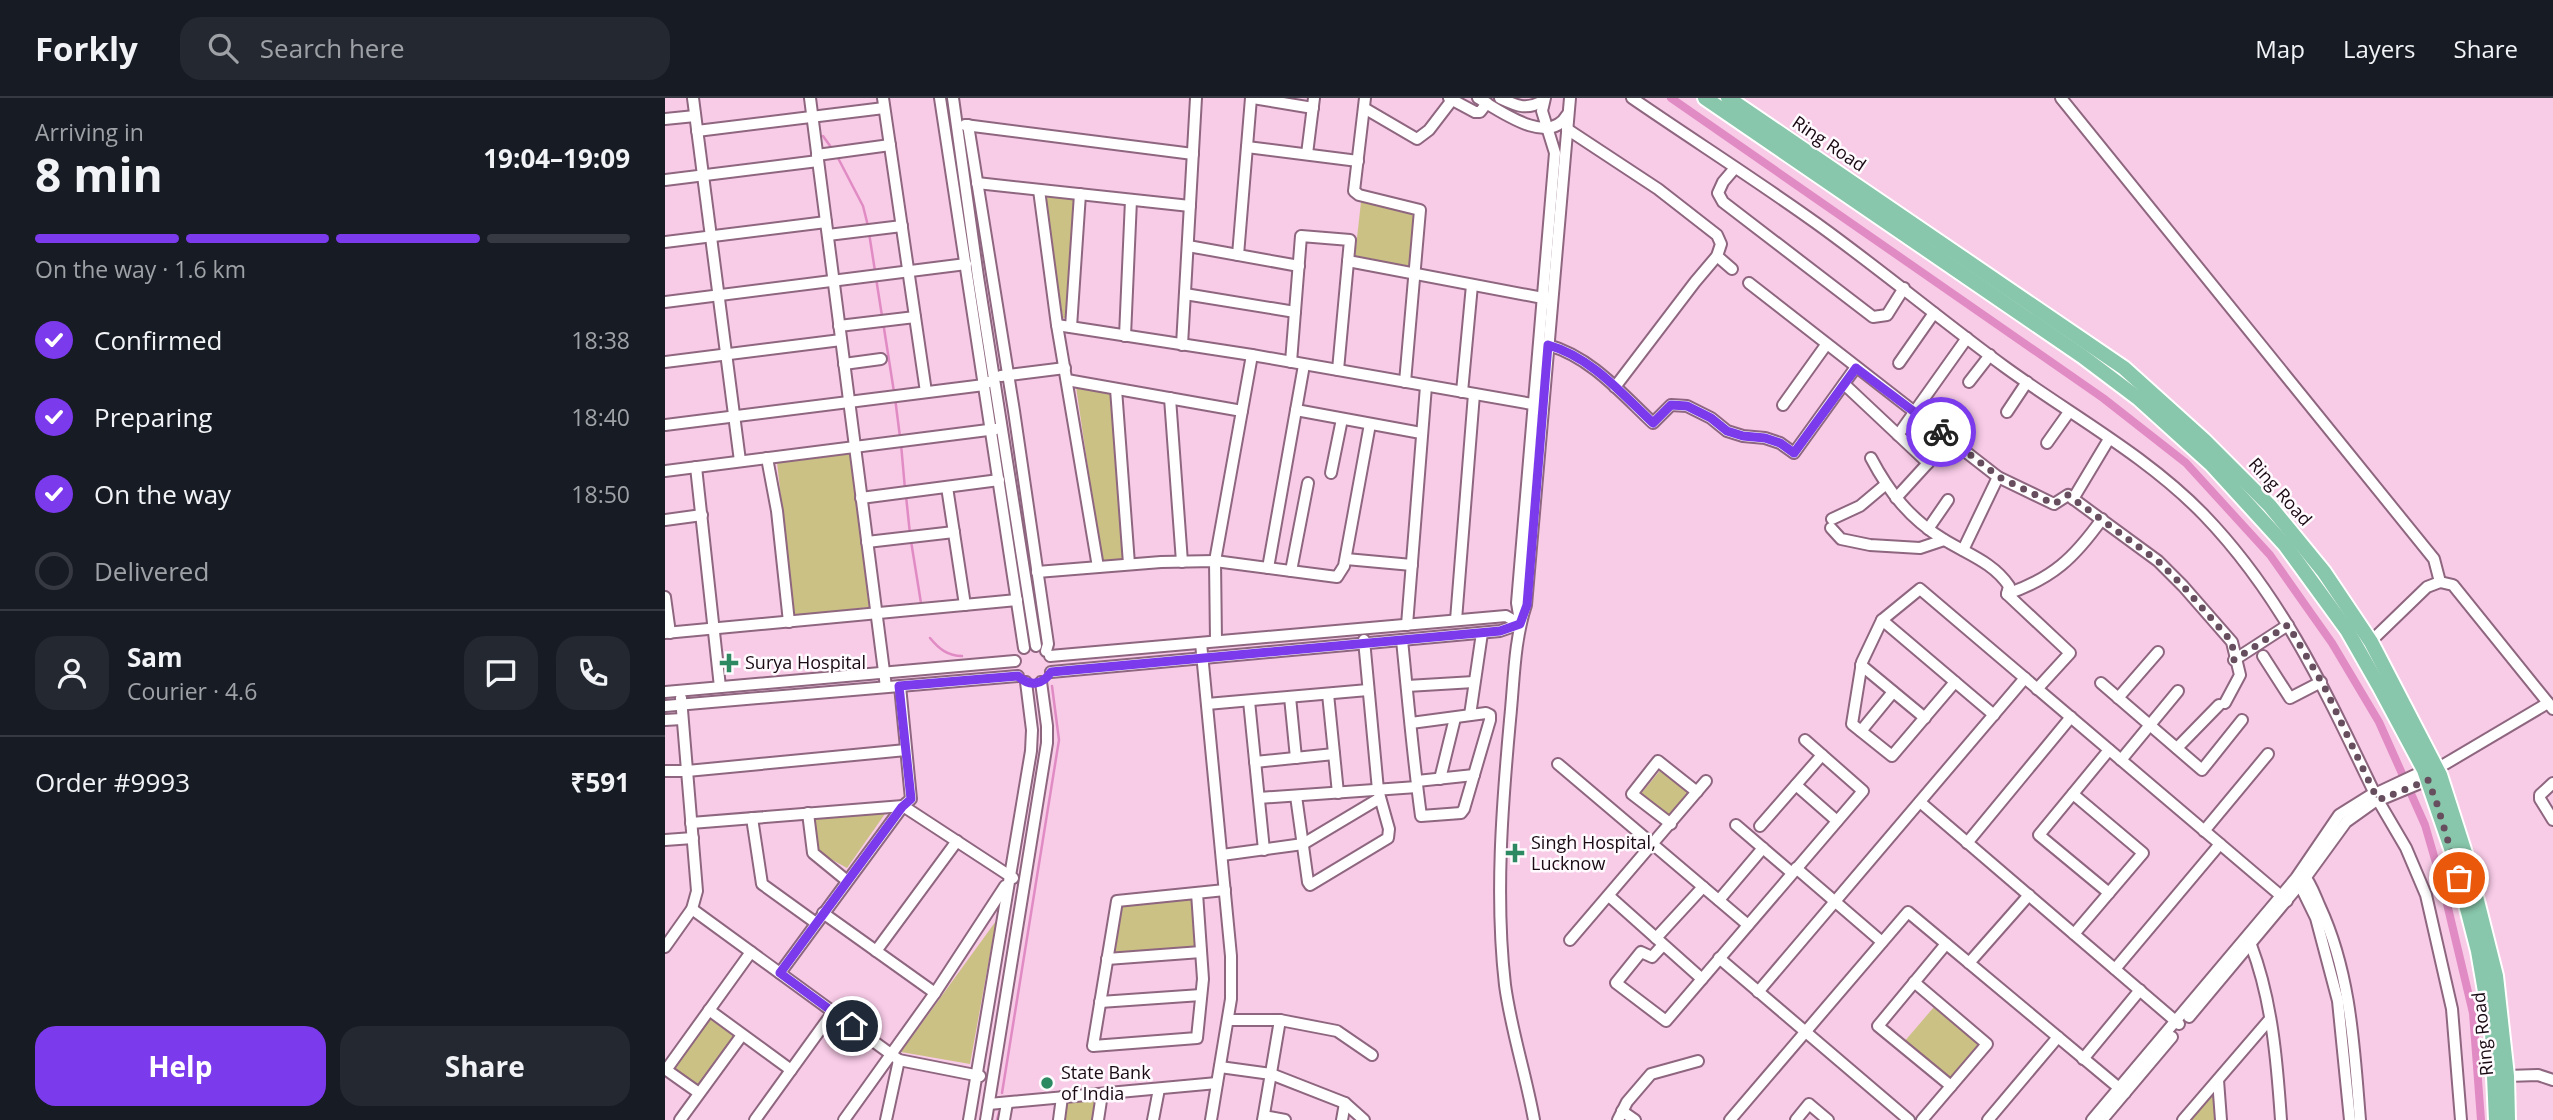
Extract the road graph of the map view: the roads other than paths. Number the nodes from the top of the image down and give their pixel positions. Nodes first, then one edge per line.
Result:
1 (693, 98) edge
2 (810, 98) edge
3 (940, 98) edge
4 (953, 98) edge
5 (1196, 98) edge
6 (1252, 98) edge
7 (1500, 98) edge
8 (1570, 98) edge
9 (1632, 98) edge
10 (1705, 98) edge
11 (1728, 98) edge
12 (2061, 98) edge
13 (1450, 99) edge
14 (1544, 99) edge
15 (1483, 101) edge
16 (883, 103) edge
17 (1313, 103) edge
18 (1365, 103) edge
19 (1568, 113) junction
20 (695, 116) junction
21 (813, 117) junction
22 (665, 120) edge
23 (956, 125) junction
24 (1548, 129) junction
25 (1567, 129) junction
26 (697, 131) junction
27 (890, 145) junction
28 (1247, 147) junction
29 (1193, 154) junction
30 (1307, 154) junction
31 (822, 157) junction
32 (1358, 160) junction
33 (1735, 168) junction
34 (703, 175) junction
35 (665, 180) edge
36 (977, 183) junction
37 (1039, 190) junction
38 (1080, 194) junction
39 (1131, 200) junction
40 (1190, 206) junction
41 (826, 222) junction
42 (902, 226) junction
43 (828, 235) junction
44 (711, 236) junction
45 (665, 242) edge
46 (1188, 246) junction
47 (1238, 255) junction
48 (1717, 256) junction
49 (1348, 261) junction
50 (966, 264) junction
51 (1299, 266) junction
52 (1732, 269) dead end
53 (908, 271) junction
54 (1415, 274) junction
55 (834, 281) junction
56 (1749, 283) dead end
57 (1472, 285) junction
58 (1904, 288) junction
59 (1185, 294) junction
60 (719, 296) junction
61 (1547, 299) junction
62 (665, 302) edge
63 (1295, 312) junction
64 (1934, 313) junction
65 (915, 317) junction
66 (1057, 325) junction
67 (839, 326) junction
68 (1071, 327) junction
69 (1125, 336) junction
70 (1967, 338) junction
71 (841, 340) junction
72 (1182, 345) junction
73 (1548, 345) junction
74 (1826, 345) junction
75 (726, 355) junction
76 (1252, 355) junction
77 (1990, 355) junction
78 (881, 359) dead end
79 (665, 362) edge
80 (1291, 362) junction
81 (1899, 363) dead end
82 (844, 364) junction
83 (1304, 365) junction
84 (1065, 368) junction
85 (1856, 368) junction
86 (1338, 370) junction
87 (1008, 375) junction
88 (994, 376) junction
89 (1067, 380) junction
90 (1405, 382) junction
91 (1969, 382) dead end
92 (2027, 382) junction
93 (1844, 384) junction
94 (984, 385) junction
95 (1426, 386) junction
96 (1615, 387) junction
97 (1116, 389) junction
98 (926, 392) junction
99 (1468, 393) junction
100 (1170, 398) junction
101 (849, 402) junction
102 (1783, 405) dead end
103 (1538, 406) junction
104 (1296, 410) junction
105 (1242, 411) junction
106 (1914, 412) junction
107 (2007, 412) dead end
108 (2069, 412) junction
109 (734, 416) junction
110 (1342, 419) junction
111 (1370, 424) junction
112 (665, 425) edge
113 (996, 429) junction
114 (1421, 433) junction
115 (1898, 435) junction
116 (1944, 435) junction
117 (2109, 439) junction
118 (2047, 443) dead end
119 (855, 447) junction
120 (767, 458) junction
121 (1871, 458) dead end
122 (740, 461) junction
123 (1928, 463) junction
124 (696, 467) junction
125 (665, 471) edge
126 (1331, 473) dead end
127 (1999, 477) junction
128 (999, 480) junction
129 (1308, 483) dead end
130 (1885, 485) junction
131 (947, 487) junction
132 (861, 498) junction
133 (1896, 498) junction
134 (2073, 499) junction
135 (1948, 500) dead end
136 (702, 515) junction
137 (2102, 519) junction
138 (665, 520) edge
139 (1928, 529) junction
140 (954, 532) junction
141 (1944, 540) junction
142 (867, 542) junction
143 (1963, 550) junction
144 (1346, 559) junction
145 (1215, 561) junction
146 (1182, 562) junction
147 (1129, 564) junction
148 (1412, 565) junction
149 (1098, 567) junction
150 (1268, 568) junction
151 (1291, 571) junction
152 (1037, 572) junction
153 (2439, 582) junction
154 (2007, 594) junction
155 (665, 597) edge
156 (1017, 600) junction
157 (965, 605) junction
158 (876, 613) junction
159 (1457, 620) junction
160 (1882, 620) junction
161 (789, 622) junction
162 (1520, 624) junction
163 (1406, 625) junction
164 (2288, 625) junction
165 (1363, 628) junction
166 (715, 629) junction
167 (667, 633) edge
168 (1482, 633) junction
169 (1402, 640) junction
170 (1216, 641) junction
171 (1201, 642) junction
172 (2371, 642) junction
173 (1364, 644) junction
174 (1039, 650) junction
175 (2359, 651) junction
176 (2158, 652) dead end
177 (2263, 656) dead end
178 (1203, 658) junction
179 (2234, 660) junction
180 (1015, 661) junction
181 (1861, 665) junction
182 (1051, 672) junction
183 (884, 673) junction
184 (2025, 678) junction
185 (1022, 679) junction
186 (1041, 682) junction
187 (1474, 682) junction
188 (1955, 682) junction
189 (2321, 682) junction
190 (2101, 683) dead end
191 (899, 686) junction
192 (1407, 686) junction
193 (720, 687) junction
194 (886, 687) junction
195 (2037, 689) junction
196 (1368, 690) junction
197 (681, 691) junction
198 (2178, 691) dead end
199 (665, 692) edge
200 (1893, 692) junction
201 (1328, 694) junction
202 (1290, 697) junction
203 (2119, 698) junction
204 (1249, 701) junction
205 (1207, 704) junction
206 (681, 705) junction
207 (665, 706) edge
208 (2551, 706) edge
209 (1470, 715) junction
210 (1994, 715) junction
211 (2071, 717) junction
212 (1455, 718) junction
213 (1924, 718) junction
214 (682, 719) junction
215 (665, 720) edge
216 (2242, 720) dead end
217 (1411, 723) junction
218 (2150, 724) junction
219 (1861, 731) junction
220 (1805, 740) dead end
221 (2176, 748) junction
222 (906, 750) junction
223 (2109, 750) junction
224 (1334, 754) junction
225 (2268, 754) dead end
226 (1822, 755) junction
227 (1296, 758) junction
228 (2120, 760) junction
229 (1255, 762) junction
230 (1558, 764) dead end
231 (665, 771) edge
232 (687, 771) junction
233 (2429, 774) junction
234 (1474, 775) junction
235 (1440, 779) junction
236 (1706, 781) dead end
237 (2553, 783) edge
238 (1417, 784) junction
239 (1795, 785) junction
240 (1697, 792) junction
241 (1338, 793) junction
242 (1379, 794) junction
243 (1632, 794) junction
244 (2073, 794) junction
245 (1296, 796) junction
246 (2377, 797) junction
247 (1259, 798) junction
248 (1920, 803) junction
249 (902, 807) junction
250 (808, 813) junction
251 (1616, 813) junction
252 (752, 818) junction
253 (2553, 820) edge
254 (1837, 821) junction
255 (691, 823) junction
256 (1671, 824) junction
257 (1736, 825) dead end
258 (1760, 826) dead end
259 (2204, 831) junction
260 (693, 838) junction
261 (665, 840) edge
262 (957, 841) junction
263 (1967, 843) junction
264 (1303, 844) junction
265 (2220, 844) junction
266 (1654, 845) junction
267 (1763, 848) junction
268 (1264, 850) junction
269 (1222, 855) junction
270 (1794, 870) junction
271 (1010, 877) junction
272 (2301, 878) junction
273 (846, 880) junction
274 (1026, 880) junction
275 (1703, 887) junction
276 (1226, 890) junction
277 (1197, 893) junction
278 (2109, 893) junction
279 (2029, 895) junction
280 (1609, 896) junction
281 (2284, 899) junction
282 (1719, 900) junction
283 (1835, 902) junction
284 (692, 909) junction
285 (823, 913) junction
286 (816, 923) junction
287 (1748, 925) junction
288 (2074, 934) junction
289 (1570, 940) dead end
290 (1660, 941) junction
291 (1882, 942) junction
292 (1946, 944) junction
293 (2251, 945) junction
294 (665, 947) edge
295 (876, 951) junction
296 (751, 952) junction
297 (1201, 952) junction
298 (1719, 958) junction
299 (1107, 959) junction
300 (1969, 963) junction
301 (2115, 969) junction
302 (780, 973) junction
303 (1702, 979) junction
304 (1914, 982) junction
305 (2140, 990) junction
306 (1758, 992) junction
307 (935, 993) junction
308 (1201, 995) junction
309 (1100, 1002) junction
310 (709, 1010) junction
311 (832, 1012) junction
312 (2270, 1019) junction
313 (1228, 1020) junction
314 (1280, 1020) junction
315 (2178, 1023) junction
316 (1805, 1032) junction
317 (742, 1035) junction
318 (2058, 1037) junction
319 (1372, 1055) dead end
320 (895, 1057) junction
321 (2083, 1059) junction
322 (1698, 1062) dead end
323 (1220, 1067) junction
324 (665, 1070) edge
325 (791, 1070) junction
326 (1271, 1074) junction
327 (976, 1075) junction
328 (2507, 1076) junction
329 (993, 1078) junction
330 (2217, 1080) junction
331 (2553, 1080) edge
332 (1217, 1083) junction
333 (1951, 1086) junction
334 (1159, 1089) junction
335 (2122, 1091) junction
336 (699, 1093) junction
337 (1102, 1094) junction
338 (1062, 1097) junction
339 (1007, 1102) junction
340 (1345, 1102) junction
341 (989, 1104) junction
342 (1620, 1115) edge
343 (2355, 1115) edge
344 (1263, 1118) edge
345 (680, 1120) edge
346 (755, 1120) edge
347 (845, 1120) edge
348 (886, 1120) edge
349 (969, 1120) edge
350 (986, 1120) edge
351 (1005, 1120) edge
352 (1059, 1120) edge
353 (1098, 1120) edge
354 (1153, 1120) edge
355 (1211, 1120) edge
356 (1285, 1120) edge
357 (1342, 1120) edge
358 (1364, 1120) edge
359 (1534, 1120) edge
360 (1635, 1120) edge
361 (1730, 1120) edge
362 (1796, 1120) edge
363 (1828, 1120) edge
364 (1909, 1120) edge
365 (1922, 1120) edge
366 (1988, 1120) edge
367 (2092, 1120) edge
368 (2102, 1120) edge
369 (2183, 1120) edge
370 (2221, 1120) edge
371 (2281, 1120) edge
372 (2461, 1120) edge
373 (2496, 1120) edge
374 (2508, 1120) edge

1 - 20 street
2 - 21 street
3 - 23 street
4 - 23 street
5 - 29 street
6 - 17 street
6 - 28 street
7 - 14 street
8 - 19 street
9 - 33 street
10 - 175 main road
11 - 172 main road, Ring Road
12 - 153 street
13 - 15 street
13 - 18 street
14 - 24 street
15 - 24 street
16 - 21 street
16 - 27 street
17 - 30 street
18 - 32 street
19 - 24 street
19 - 25 street
20 - 22 street
20 - 26 street
21 - 26 street
21 - 31 street
23 - 29 street
23 - 36 street
23 - 50 street
23 - 88 street
24 - 61 street
25 - 48 street
25 - 61 street
26 - 34 street
27 - 31 street
27 - 42 street
28 - 30 street
28 - 47 street
29 - 40 street
30 - 32 street
31 - 34 street
31 - 41 street
32 - 54 street
33 - 58 street
33 - 58 street
34 - 35 street
34 - 44 street
36 - 37 street
36 - 87 street
37 - 38 street
37 - 66 street
38 - 39 street
38 - 68 street
39 - 40 street
39 - 69 street
40 - 46 street
41 - 43 street
41 - 44 street
42 - 43 street
42 - 53 street
43 - 55 street
44 - 45 street
44 - 60 street
46 - 47 street
46 - 59 street
47 - 51 street
48 - 52 street
48 - 96 street
49 - 51 street
49 - 54 street
49 - 86 street
50 - 53 street
50 - 94 street
51 - 63 street
53 - 55 street
53 - 65 street
54 - 57 street
54 - 90 street
55 - 60 street
55 - 67 street
56 - 74 street
57 - 61 street
57 - 99 street
58 - 64 street
59 - 63 street
59 - 72 street
60 - 62 street
60 - 75 street
61 - 73 street
61 - 103 street
63 - 80 street
64 - 70 street
64 - 81 street
65 - 67 street
65 - 98 street
66 - 68 street
66 - 84 street
67 - 71 street
68 - 69 street
69 - 72 street
70 - 77 street
70 - 106 street
71 - 75 street
71 - 82 street
72 - 76 street
73 - 96 street
73 - 103 street
74 - 85 street
74 - 102 street
75 - 79 street
75 - 109 street
76 - 80 street
76 - 105 street
77 - 91 street
77 - 92 street
78 - 82 street
80 - 83 street
82 - 101 street
83 - 86 street
83 - 104 street
84 - 87 street
84 - 89 street
85 - 93 street
85 - 106 street
86 - 90 street
87 - 88 street
87 - 152 street
88 - 94 street
88 - 113 street
89 - 97 street
89 - 149 street
90 - 95 street
92 - 107 street
92 - 108 street
93 - 96 street
93 - 115 street
94 - 98 street
94 - 113 street
95 - 99 street
95 - 114 street
97 - 100 street
97 - 147 street
98 - 101 street
99 - 103 street
99 - 159 street
100 - 105 street
100 - 146 street
101 - 109 street
101 - 119 street
103 - 162 street
104 - 110 street
104 - 150 street
105 - 145 street
106 - 115 street
106 - 116 street
108 - 117 street
108 - 118 street
109 - 112 street
109 - 122 street
110 - 111 street
110 - 126 street
111 - 114 street
111 - 144 street
113 - 119 street
113 - 128 street
113 - 174 street
114 - 148 street
115 - 123 street
116 - 123 street
116 - 127 street
117 - 134 street
117 - 164 street
119 - 120 street
119 - 132 street
120 - 122 street
120 - 161 street
121 - 130 street
122 - 124 street
123 - 133 street
124 - 125 street
124 - 136 street
127 - 134 street
127 - 143 street
128 - 131 street
128 - 156 street
129 - 151 street
130 - 133 street
130 - 141 street
131 - 132 street
131 - 140 street
132 - 142 street
133 - 139 street
134 - 137 street
135 - 139 street
136 - 138 street
136 - 166 street
137 - 154 street
137 - 179 street
139 - 141 street
140 - 142 street
140 - 157 street
141 - 143 street
142 - 158 street
143 - 154 street
144 - 148 street
144 - 151 street
145 - 146 street
145 - 150 street
145 - 170 street
146 - 147 street
147 - 149 street
148 - 163 street
149 - 152 street
150 - 151 street
152 - 174 street
153 - 172 street
153 - 208 street
154 - 195 street
155 - 167 street
156 - 157 street
156 - 174 street
157 - 158 street
158 - 161 street
158 - 183 street
159 - 162 street
159 - 163 street
160 - 181 street
160 - 184 street
160 - 188 street
161 - 166 street
162 - 168 street
162 - 359 street
163 - 165 street
164 - 179 street
164 - 189 street
165 - 170 street
165 - 173 street
166 - 167 street
166 - 193 street
168 - 169 street
168 - 187 street
169 - 173 street
169 - 192 street
170 - 171 street
171 - 174 street
171 - 178 street
172 - 175 street
172 - 233 main road, Ring Road
173 - 178 street
173 - 196 street
174 - 180 street
174 - 182 street
175 - 233 main road
176 - 203 street
177 - 189 street
178 - 182 street
178 - 205 street
179 - 221 street
180 - 183 street
180 - 185 street
181 - 200 street
181 - 219 street
182 - 186 street
183 - 193 street
183 - 194 street
184 - 195 street
184 - 210 street
185 - 186 street
185 - 191 street
185 - 271 street
186 - 274 street
187 - 192 street
187 - 209 street
188 - 210 street
188 - 213 street
189 - 246 street
190 - 203 street
191 - 194 street
191 - 222 street
192 - 217 street
193 - 197 street
194 - 206 street
195 - 211 street
196 - 201 street
196 - 242 street
197 - 199 street
197 - 206 street
198 - 218 street
200 - 213 street
200 - 219 street
201 - 202 street
201 - 224 street
202 - 204 street
202 - 227 street
203 - 218 street
204 - 205 street
204 - 229 street
205 - 269 street
206 - 207 street
206 - 214 street
208 - 233 street
209 - 212 street
209 - 234 street
210 - 248 street
211 - 223 street
211 - 263 street
212 - 217 street
212 - 235 street
213 - 219 street
214 - 215 street
214 - 232 street
216 - 221 street
217 - 238 street
218 - 221 street
218 - 228 street
220 - 226 street
222 - 232 street
222 - 249 street
223 - 228 street
223 - 244 street
224 - 227 street
224 - 241 street
225 - 259 street
226 - 239 street
226 - 254 street
227 - 229 street
228 - 259 street
229 - 247 street
230 - 251 street
231 - 232 street
232 - 255 street
233 - 246 street
233 - 328 main road, Ring Road
233 - 373 main road
234 - 235 street
234 - 238 street
235 - 238 street
236 - 240 street
237 - 253 street
238 - 242 street
239 - 254 street
239 - 258 street
240 - 243 street
240 - 256 street
241 - 242 street
241 - 245 street
242 - 264 street
242 - 264 street
243 - 251 street
243 - 256 street
244 - 278 street
244 - 278 street
245 - 247 street
245 - 264 street
246 - 272 street
246 - 372 street
247 - 268 street
248 - 263 street
248 - 283 street
249 - 250 street
249 - 262 street
249 - 273 street
250 - 252 street
250 - 273 street
251 - 266 street
252 - 255 street
252 - 286 street
254 - 270 street
255 - 260 street
256 - 266 street
257 - 267 street
259 - 265 street
260 - 261 street
260 - 284 street
262 - 271 street
262 - 295 street
263 - 279 street
264 - 268 street
265 - 281 street
265 - 301 street
266 - 275 street
266 - 280 street
267 - 270 street
267 - 282 street
268 - 269 street
269 - 276 street
270 - 283 street
270 - 287 street
271 - 274 street
271 - 307 street
271 - 327 street
272 - 281 street
272 - 343 street
273 - 285 street
274 - 329 street
275 - 282 street
275 - 290 street
276 - 277 street
276 - 313 street
277 - 297 street
277 - 299 street
278 - 288 street
279 - 288 street
279 - 300 street
280 - 289 street
280 - 290 street
281 - 293 street
281 - 315 street
282 - 287 street
283 - 291 street
283 - 306 street
284 - 294 street
284 - 296 street
285 - 286 street
285 - 295 street
286 - 302 street
287 - 298 street
288 - 301 street
290 - 303 street
290 - 303 street
291 - 292 street
291 - 316 street
292 - 300 street
292 - 304 street
293 - 312 street
293 - 315 street
295 - 307 street
296 - 302 street
296 - 310 street
297 - 299 street
297 - 308 street
298 - 303 street
298 - 306 street
299 - 309 street
300 - 318 street
301 - 305 street
302 - 311 street
304 - 333 street
304 - 333 street
305 - 315 street
305 - 321 street
306 - 316 street
307 - 320 street
308 - 309 street
308 - 309 street
310 - 317 street
310 - 324 street
311 - 320 street
311 - 325 street
312 - 330 street
312 - 371 street
313 - 314 street
313 - 323 street
314 - 319 street
314 - 326 street
315 - 335 street
316 - 361 street
316 - 364 street
317 - 325 street
317 - 336 street
318 - 321 street
318 - 366 street
320 - 327 street
320 - 347 street
320 - 348 street
321 - 335 street
322 - 342 street
323 - 326 street
323 - 332 street
324 - 336 street
325 - 346 street
326 - 340 street
326 - 344 street
327 - 329 street
327 - 349 street
328 - 331 street
328 - 374 main road, Ring Road
329 - 341 street
330 - 369 street
330 - 370 street
332 - 334 street
332 - 355 street
333 - 365 street
334 - 337 street
334 - 354 street
335 - 367 street
335 - 368 street
336 - 345 street
337 - 338 street
337 - 353 street
338 - 339 street
338 - 352 street
339 - 341 street
339 - 351 street
340 - 357 street
340 - 358 street
341 - 350 street
342 - 360 street
344 - 356 street
362 - 363 street

